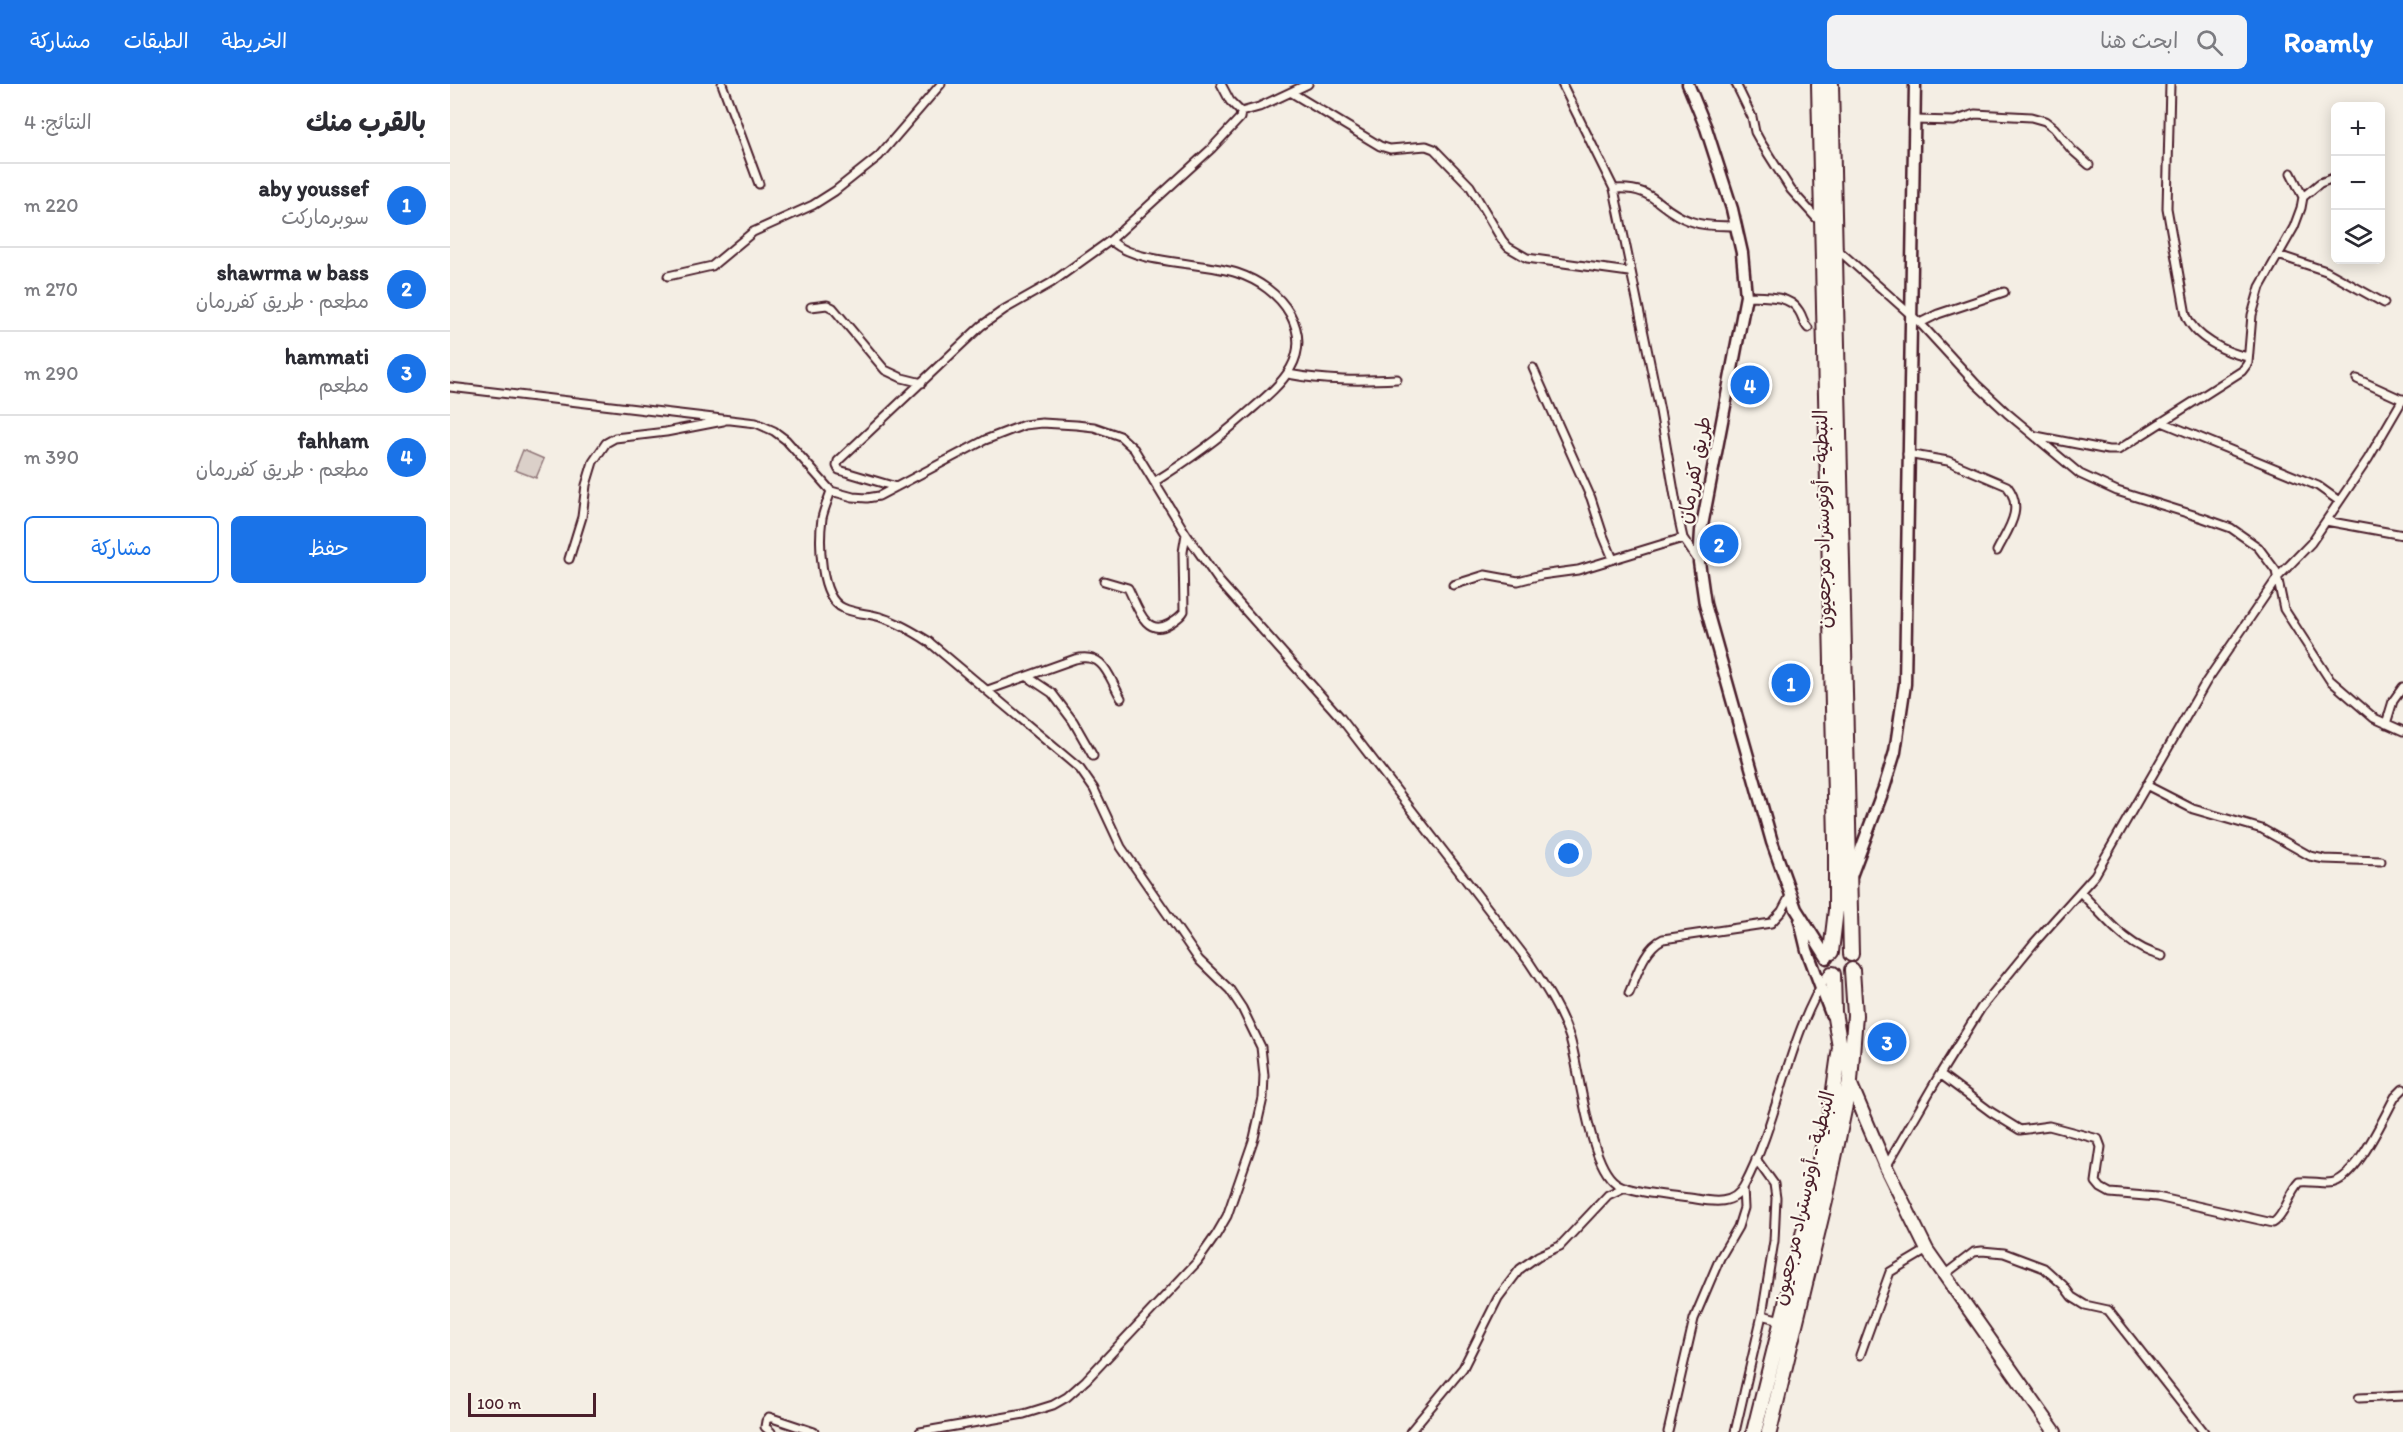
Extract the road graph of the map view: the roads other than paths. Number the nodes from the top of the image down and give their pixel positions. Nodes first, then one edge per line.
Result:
1 (722, 84) edge
2 (941, 84) edge
3 (1221, 84) edge
4 (1308, 84) edge
5 (1562, 84) edge
6 (1688, 84) edge
7 (1736, 84) edge
8 (1819, 84) edge
9 (1831, 84) edge
10 (1915, 84) edge
11 (2171, 84) edge
12 (1292, 93) junction
13 (1241, 112) junction
14 (1914, 120) junction
15 (2089, 165) dead end
16 (2290, 172) dead end
17 (2331, 179) edge
18 (759, 184) dead end
19 (1614, 189) junction
20 (2302, 197) junction
21 (1737, 226) junction
22 (1823, 226) junction
23 (1111, 240) junction
24 (1835, 247) junction
25 (2278, 255) junction
26 (1629, 272) junction
27 (668, 276) dead end
28 (2004, 292) dead end
29 (1746, 296) junction
30 (2384, 303) dead end
31 (811, 308) dead end
32 (1910, 315) junction
33 (1920, 323) junction
34 (1808, 328) dead end
35 (2248, 357) junction
36 (1533, 368) dead end
37 (1288, 374) junction
38 (1397, 379) dead end
39 (2357, 379) dead end
40 (922, 383) junction
41 (450, 387) edge
42 (2403, 399) edge
43 (732, 419) junction
44 (2162, 423) junction
45 (2034, 436) junction
46 (1907, 454) junction
47 (1154, 482) junction
48 (896, 487) junction
49 (831, 491) junction
50 (2339, 501) junction
51 (2326, 521) junction
52 (1186, 534) junction
53 (2403, 535) edge
54 (1683, 538) junction
55 (1997, 551) dead end
56 (569, 559) dead end
57 (1613, 559) junction
58 (1699, 562) junction
59 (2278, 578) junction
60 (1104, 581) dead end
61 (1453, 585) dead end
62 (1028, 677) junction
63 (2403, 687) edge
64 (988, 690) junction
65 (1121, 698) dead end
66 (2386, 724) junction
67 (2403, 731) edge
68 (1093, 756) dead end
69 (2146, 785) junction
70 (2381, 861) dead end
71 (1850, 880) junction
72 (2081, 893) junction
73 (1791, 894) junction
74 (1796, 909) junction
75 (1851, 954) junction
76 (2162, 956) dead end
77 (1830, 964) junction
78 (1852, 970) junction
79 (1821, 985) junction
80 (1629, 993) dead end
81 (1837, 1032) junction
82 (1840, 1047) junction
83 (1940, 1074) junction
84 (1850, 1081) junction
85 (2403, 1089) edge
86 (1756, 1159) junction
87 (1886, 1167) junction
88 (1625, 1187) junction
89 (1743, 1188) junction
90 (1927, 1250) junction
91 (1944, 1275) junction
92 (1762, 1315) junction
93 (1781, 1320) junction
94 (1860, 1355) dead end
95 (2403, 1396) edge
96 (2360, 1398) dead end
97 (771, 1432) edge
98 (814, 1432) edge
99 (920, 1432) edge
100 (1410, 1432) edge
101 (1668, 1432) edge
102 (1735, 1432) edge
103 (1754, 1432) edge
104 (1769, 1432) edge
105 (2055, 1432) edge
106 (2204, 1432) edge

1 - 18 street
2 - 27 street
3 - 13 street
4 - 12 street
5 - 19 street
6 - 21 main road, طريق كفررمان
7 - 22 street
8 - 22 highway, النبطية - أوتوستراد مرجعيون
9 - 24 highway, النبطية - أوتوستراد مرجعيون
10 - 14 main road
11 - 35 street
12 - 13 street
12 - 26 street
13 - 23 street
14 - 15 street
14 - 32 main road
16 - 20 street
17 - 20 street
19 - 21 street
19 - 26 street
20 - 25 street
21 - 29 main road, طريق كفررمان
22 - 77 highway, النبطية - أوتوستراد مرجعيون
23 - 37 street
23 - 40 street
24 - 32 street
24 - 71 highway, النبطية - أوتوستراد مرجعيون
25 - 30 street
25 - 35 street
26 - 54 street
28 - 33 street
29 - 34 street
29 - 58 main road, طريق كفررمان
31 - 40 street
32 - 33 street
32 - 46 main road
33 - 45 street
35 - 44 street
36 - 57 street
37 - 38 street
37 - 47 street
39 - 42 street
40 - 48 street
41 - 43 street
42 - 50 street
43 - 49 street
43 - 56 street
44 - 45 street
44 - 50 street
45 - 59 street
46 - 55 street
46 - 71 main road
47 - 48 street
47 - 52 street
48 - 49 street
49 - 64 street
50 - 51 street
51 - 53 street
51 - 59 street
52 - 60 street
52 - 88 street
54 - 57 street
54 - 58 street
57 - 61 street
58 - 73 main road, طريق كفررمان
59 - 66 street
59 - 69 street
62 - 64 street
62 - 65 street
62 - 68 street
63 - 66 street
64 - 99 street
66 - 67 street
69 - 70 street
69 - 72 street
71 - 75 highway, النبطية - أوتوستراد مرجعيون
72 - 76 street
72 - 83 street
73 - 74 main road, طريق كفررمان
73 - 80 street
74 - 77 main road, طريق كفررمان
74 - 79 main road
75 - 77 highway
75 - 78 highway, النبطية - أوتوستراد مرجعيون
77 - 78 highway
77 - 79 street
77 - 81 highway, النبطية - أوتوستراد مرجعيون
78 - 84 highway, النبطية - أوتوستراد مرجعيون
79 - 81 main road
79 - 86 street
81 - 82 highway, النبطية - أوتوستراد مرجعيون
82 - 84 main road
82 - 93 highway, النبطية - أوتوستراد مرجعيون
83 - 85 street
83 - 87 street
84 - 87 main road
84 - 104 highway, النبطية - أوتوستراد مرجعيون
86 - 89 street
86 - 92 street
87 - 90 main road
88 - 89 street
88 - 100 street
89 - 101 street
90 - 91 main road
90 - 94 street
91 - 105 main road
91 - 106 street
92 - 93 street
92 - 102 street
93 - 103 highway, النبطية - أوتوستراد مرجعيون
95 - 96 street
97 - 98 street

